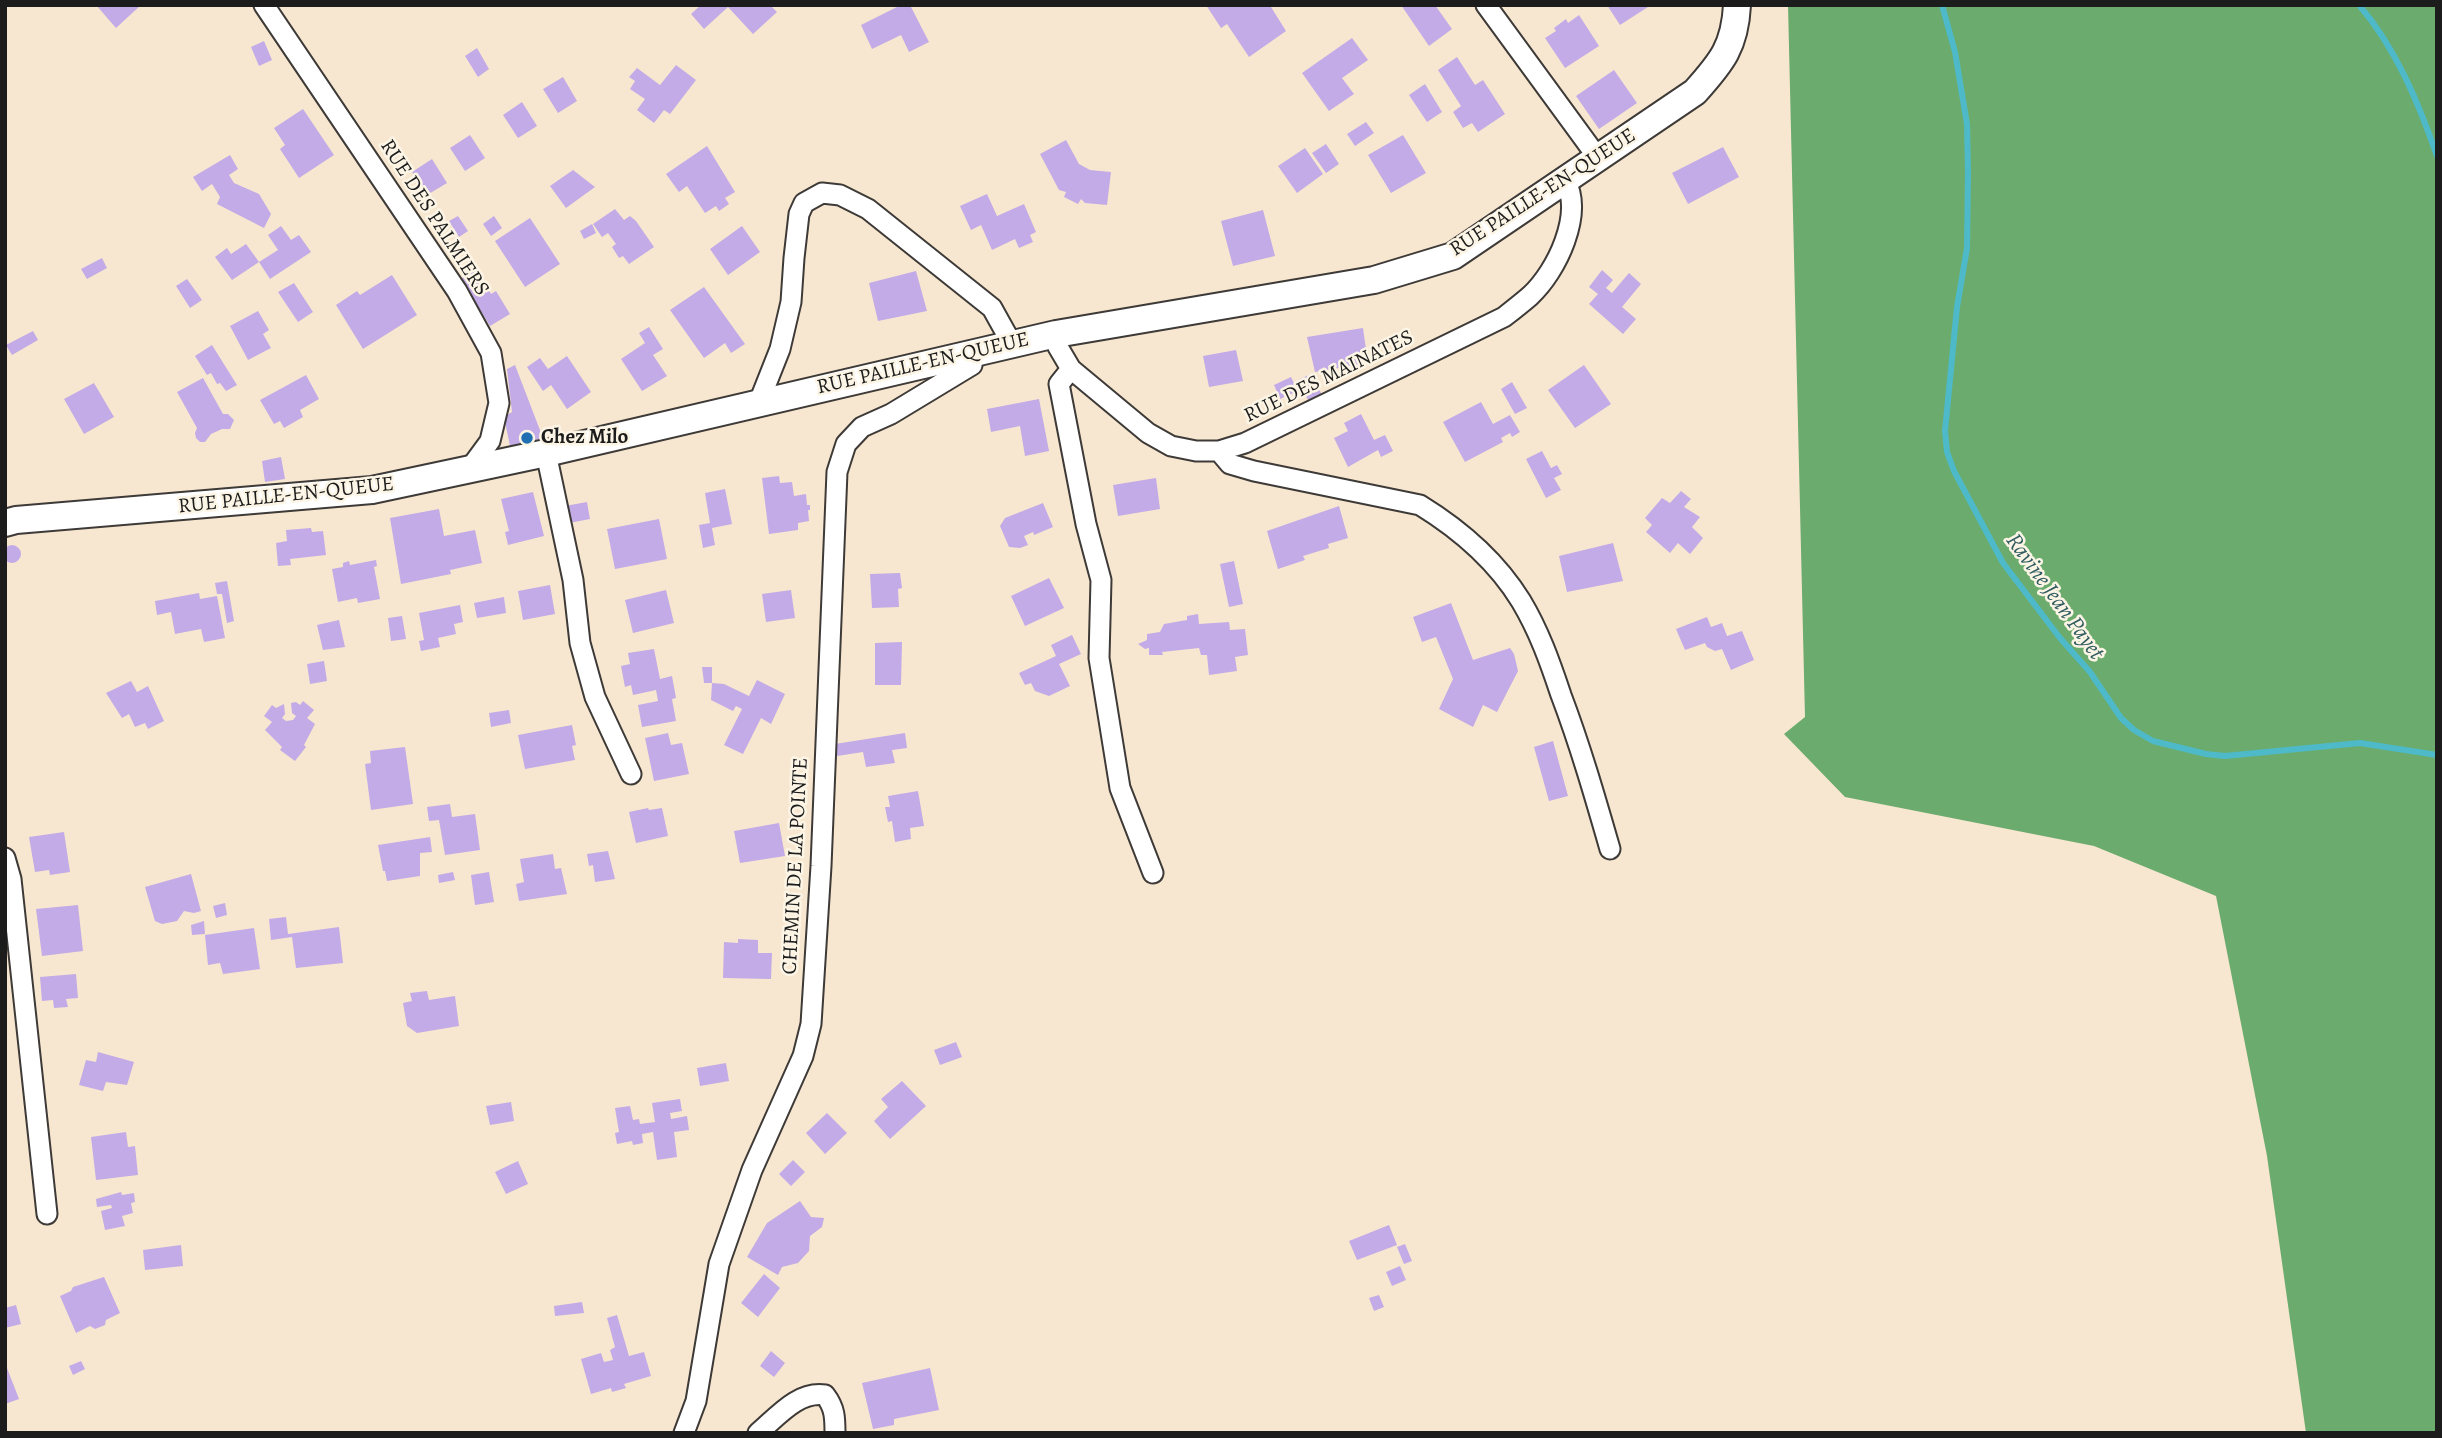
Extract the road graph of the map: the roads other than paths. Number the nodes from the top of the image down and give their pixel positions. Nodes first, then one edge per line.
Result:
1 (264, 5) edge
2 (1486, 5) edge
3 (1737, 5) edge
4 (1598, 158) junction
5 (1565, 180) junction
6 (1056, 334) junction
7 (1012, 344) junction
8 (974, 352) junction
9 (1071, 369) junction
10 (759, 402) junction
11 (1219, 451) junction
12 (546, 453) junction
13 (468, 471) junction
14 (5, 523) edge
15 (631, 774) dead end
16 (1610, 849) dead end
17 (5, 858) edge
18 (1153, 873) dead end
19 (47, 1214) dead end
20 (684, 1433) edge
21 (758, 1433) edge
22 (835, 1433) edge

1 - 13 street, RUE DES PALMIERS
2 - 4 street
3 - 4 main road, RUE PAILLE-EN-QUEUE
4 - 5 main road, RUE PAILLE-EN-QUEUE
5 - 6 main road, RUE PAILLE-EN-QUEUE
5 - 11 street, RUE DES MAINATES
6 - 7 main road, RUE PAILLE-EN-QUEUE
6 - 9 street, RUE DES MAINATES
7 - 8 main road, RUE PAILLE-EN-QUEUE
7 - 10 street
8 - 10 main road, RUE PAILLE-EN-QUEUE
8 - 20 street, CHEMIN DE LA POINTE
9 - 11 street, RUE DES MAINATES
9 - 18 street
10 - 12 main road, RUE PAILLE-EN-QUEUE
11 - 16 street
12 - 13 main road, RUE PAILLE-EN-QUEUE
12 - 15 street
13 - 14 main road, RUE PAILLE-EN-QUEUE
17 - 19 street
21 - 22 street

